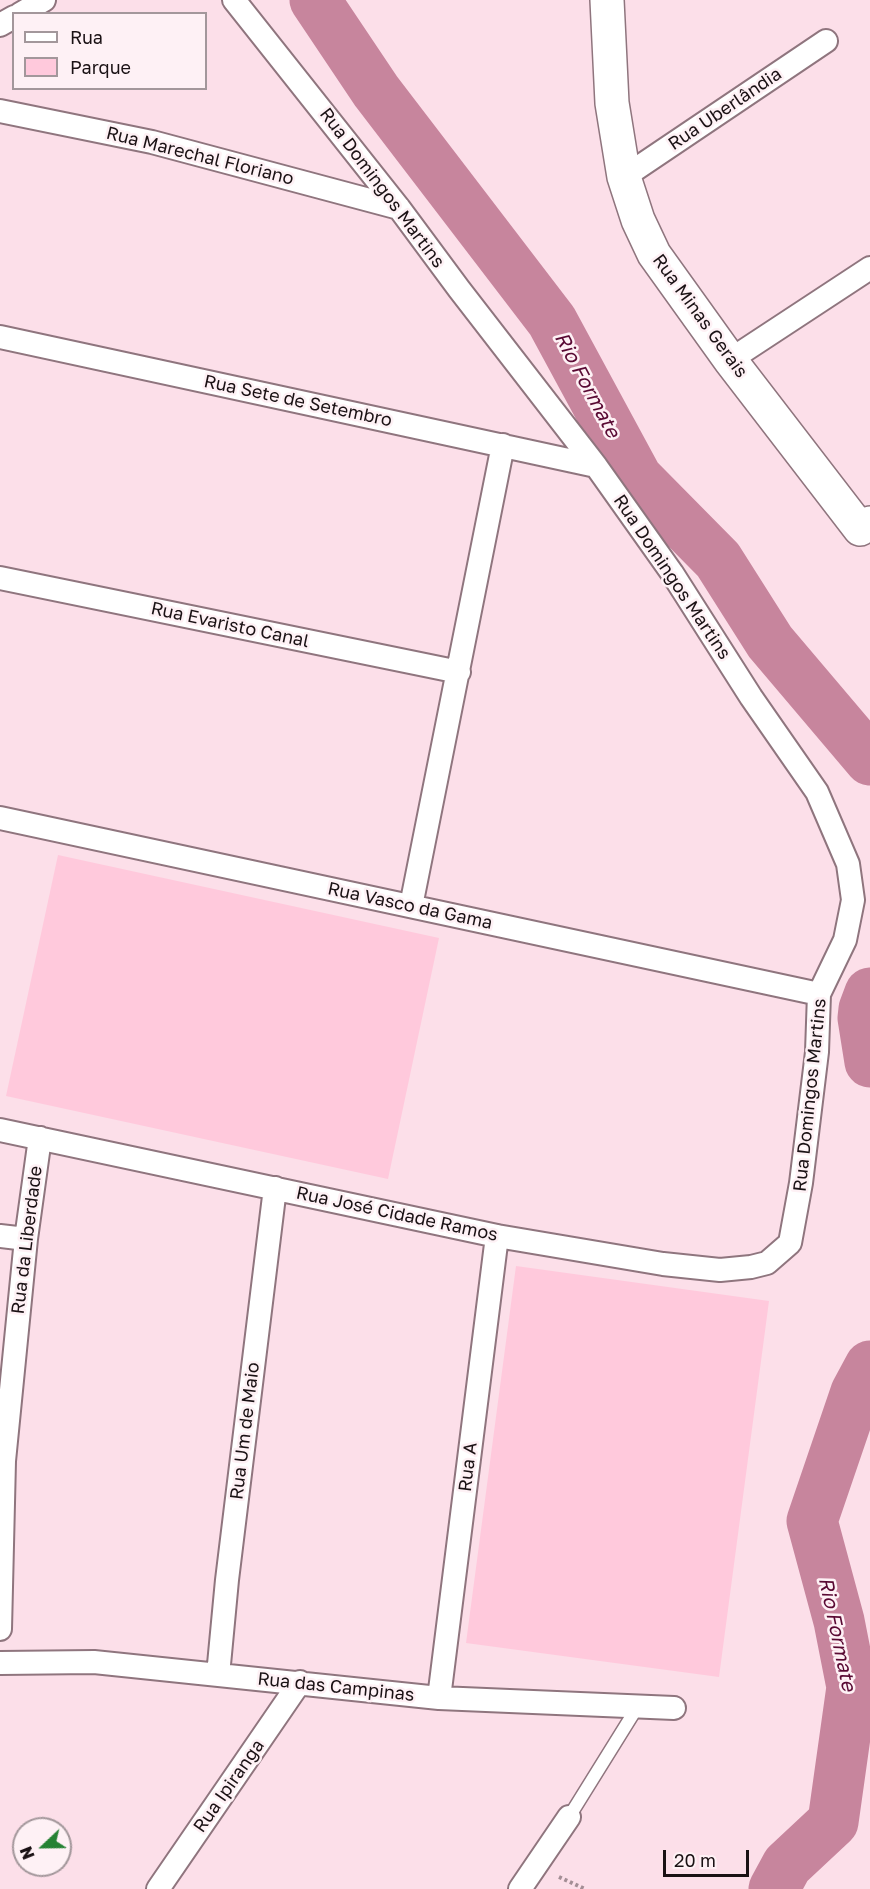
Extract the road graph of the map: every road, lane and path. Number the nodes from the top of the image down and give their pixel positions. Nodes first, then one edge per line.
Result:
1 (44, 0) edge
2 (234, 0) edge
3 (607, 0) edge
4 (23, 12) edge
5 (826, 41) dead end
6 (0, 111) edge
7 (624, 177) junction
8 (399, 208) junction
9 (870, 268) edge
10 (0, 337) edge
11 (730, 360) junction
12 (503, 445) junction
13 (596, 466) junction
14 (867, 532) edge
15 (0, 578) edge
16 (459, 672) junction
17 (0, 818) edge
18 (411, 906) junction
19 (819, 994) junction
20 (0, 1130) edge
21 (40, 1138) junction
22 (275, 1188) junction
23 (0, 1236) edge
24 (497, 1236) junction
25 (26, 1239) junction
26 (790, 1243) joint
27 (2, 1461) edge
28 (0, 1629) edge
29 (0, 1663) edge
30 (218, 1675) junction
31 (300, 1682) junction
32 (439, 1698) junction
33 (638, 1706) junction
34 (674, 1708) dead end
35 (569, 1817) joint
36 (158, 1889) edge
37 (520, 1889) edge

1 - 4 street
2 - 8 street, Rua Domingos Martins
3 - 7 street, Rua Minas Gerais
5 - 7 street, Rua Uberlândia
6 - 8 street, Rua Marechal Floriano
7 - 11 street, Rua Minas Gerais
8 - 13 street, Rua Domingos Martins
9 - 11 street
10 - 12 street, Rua Sete de Setembro
11 - 14 street, Rua Minas Gerais
12 - 13 street, Rua Sete de Setembro
12 - 16 street
13 - 19 street, Rua Domingos Martins
15 - 16 street, Rua Evaristo Canal
16 - 18 street
17 - 18 street, Rua Vasco da Gama
18 - 19 street, Rua Vasco da Gama
19 - 26 street, Rua Domingos Martins
20 - 21 street, Rua José Cidade Ramos
21 - 22 street, Rua José Cidade Ramos
21 - 25 street, Rua da Liberdade
22 - 24 street, Rua José Cidade Ramos
22 - 30 street, Rua Um de Maio
23 - 25 street
24 - 26 street, Rua José Cidade Ramos
24 - 32 street, Rua A
25 - 27 street, Rua da Liberdade
27 - 28 street, Rua da Liberdade
29 - 30 street, Rua das Campinas
30 - 31 street, Rua das Campinas
31 - 32 street, Rua das Campinas
31 - 36 street, Rua Ipiranga
32 - 33 street, Rua das Campinas
33 - 34 street, Rua das Campinas
33 - 35 lane
35 - 37 street

